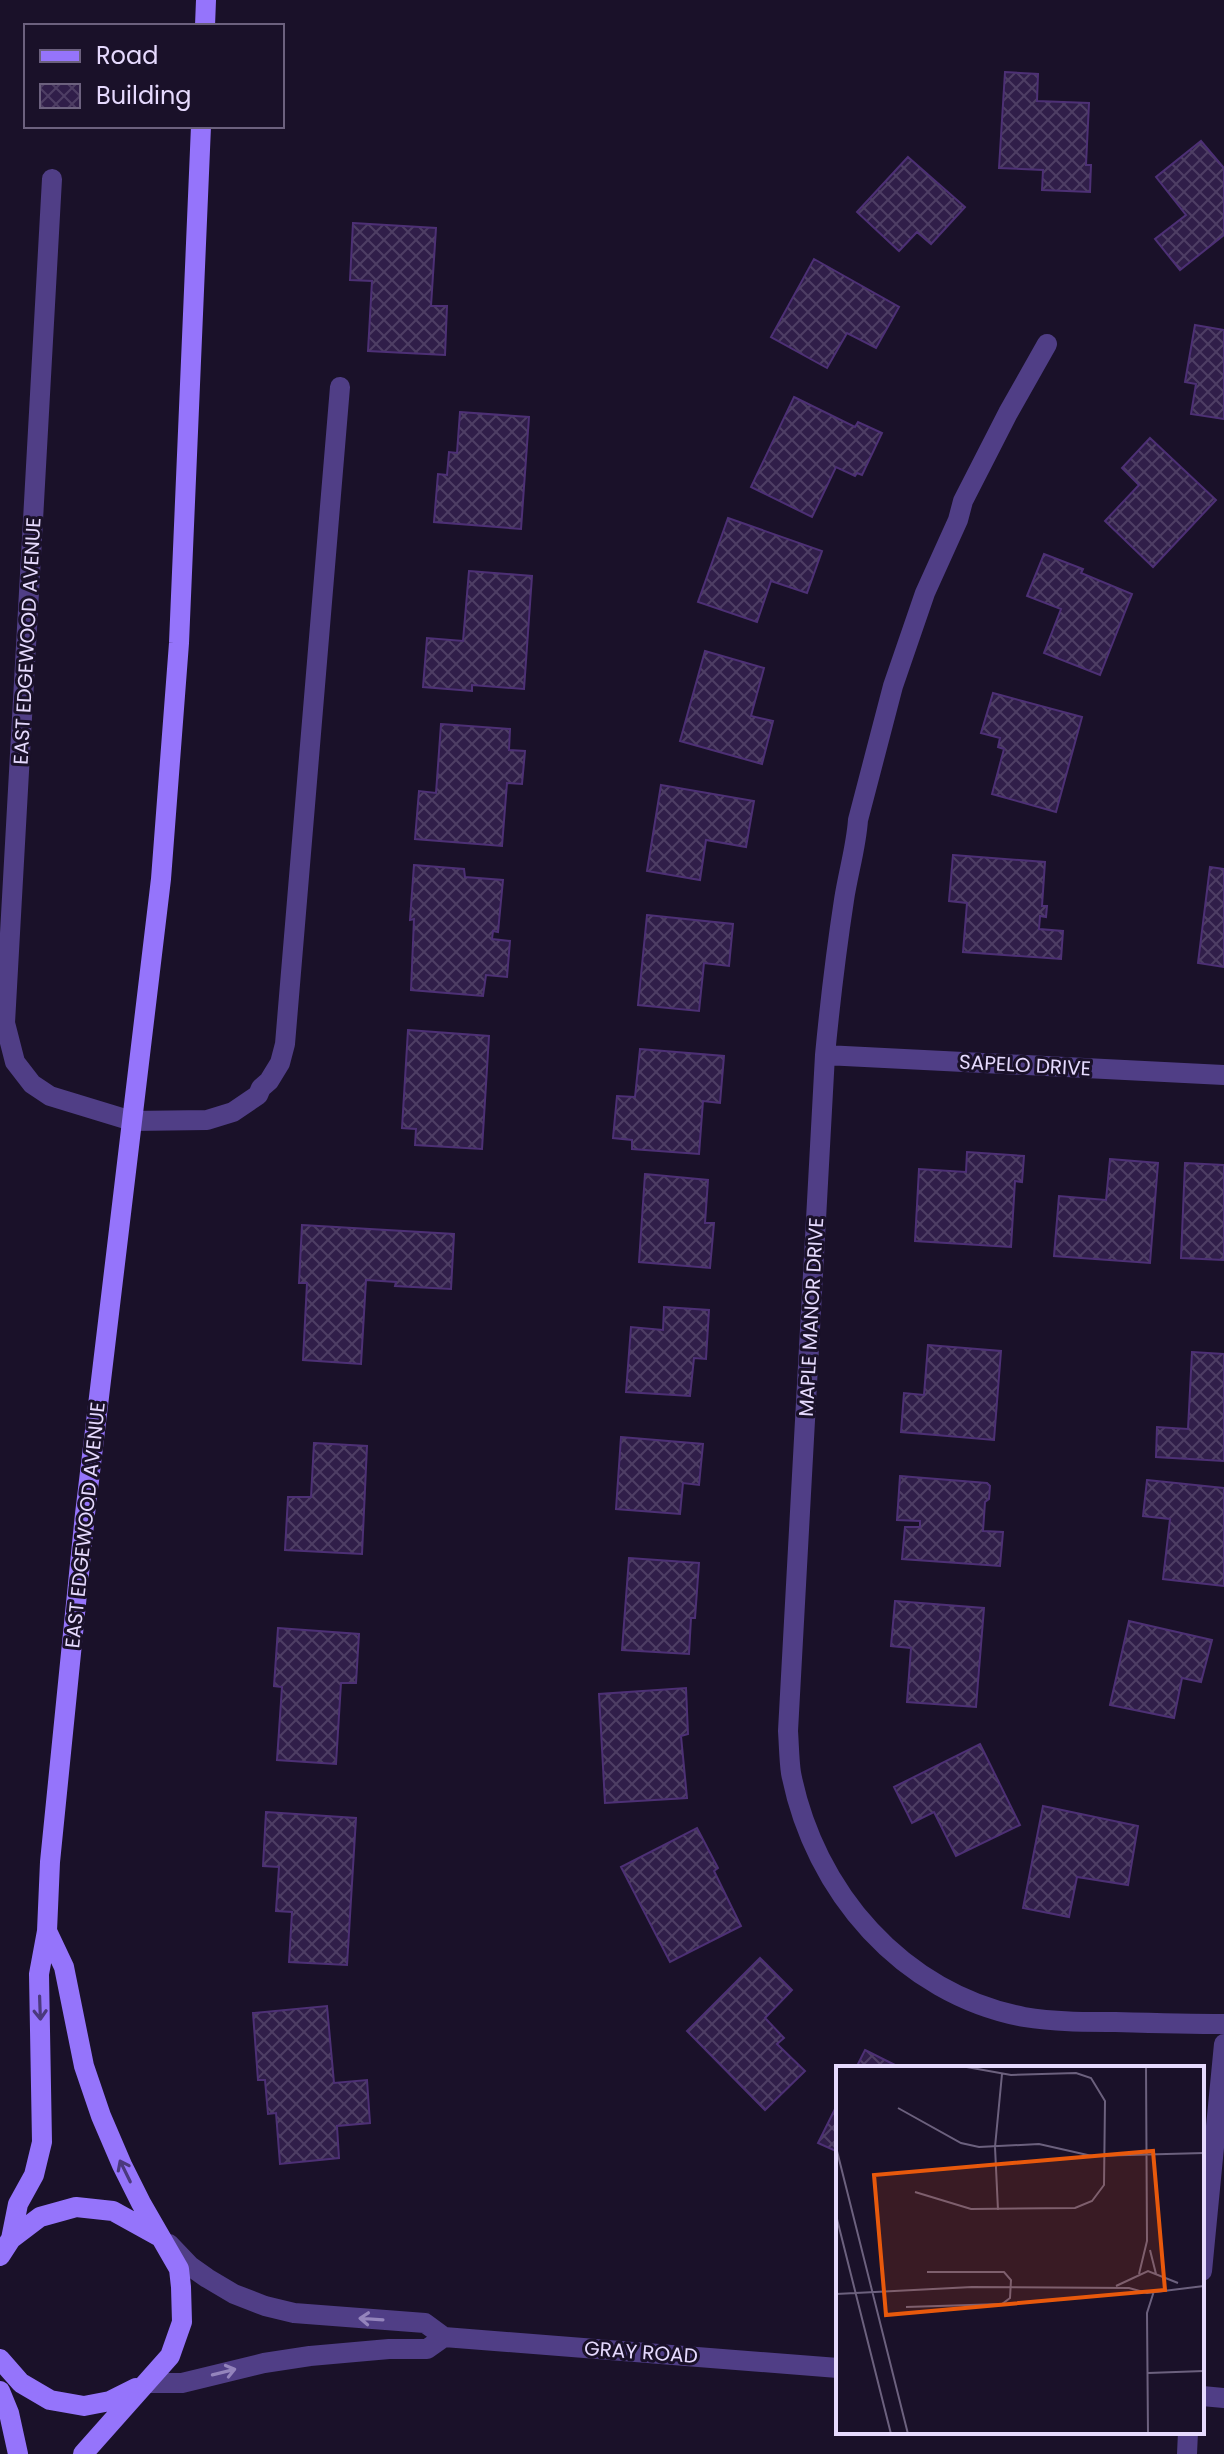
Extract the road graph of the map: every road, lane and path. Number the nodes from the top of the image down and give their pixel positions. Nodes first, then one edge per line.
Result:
1 (206, 0) edge
2 (205, 24) edge
3 (201, 128) edge
4 (52, 179) dead end
5 (1047, 344) dead end
6 (340, 387) dead end
7 (825, 1055) junction
8 (1224, 1075) edge
9 (132, 1121) junction
10 (47, 1931) junction
11 (1224, 2024) edge
12 (1224, 2044) edge
13 (163, 2238) junction
14 (4, 2246) edge
15 (1204, 2250) edge
16 (444, 2337) junction
17 (0, 2359) edge
18 (836, 2368) edge
19 (147, 2383) junction
20 (0, 2391) edge
21 (1204, 2396) edge
22 (1224, 2398) edge
23 (1188, 2434) edge
24 (18, 2454) edge
25 (83, 2454) edge
26 (1187, 2454) edge

1 - 2 main road
3 - 9 main road, EAST EDGEWOOD AVENUE
4 - 9 street, EAST EDGEWOOD AVENUE
5 - 7 street, MAPLE MANOR DRIVE
6 - 9 street, EAST EDGEWOOD AVENUE
7 - 8 street, SAPELO DRIVE
7 - 11 street, MAPLE MANOR DRIVE
9 - 10 main road, EAST EDGEWOOD AVENUE
13 -> 10 main road, EAST EDGEWOOD AVENUE
10 -> 14 main road, EAST EDGEWOOD AVENUE
12 - 15 street
13 - 14 main road
16 -> 13 street, GRAY ROAD
13 - 19 main road, EAST EDGEWOOD AVENUE
16 - 18 street, GRAY ROAD
19 -> 16 street, GRAY ROAD
17 - 19 main road
19 - 25 main road
20 - 24 main road
21 - 22 street
23 - 26 street

